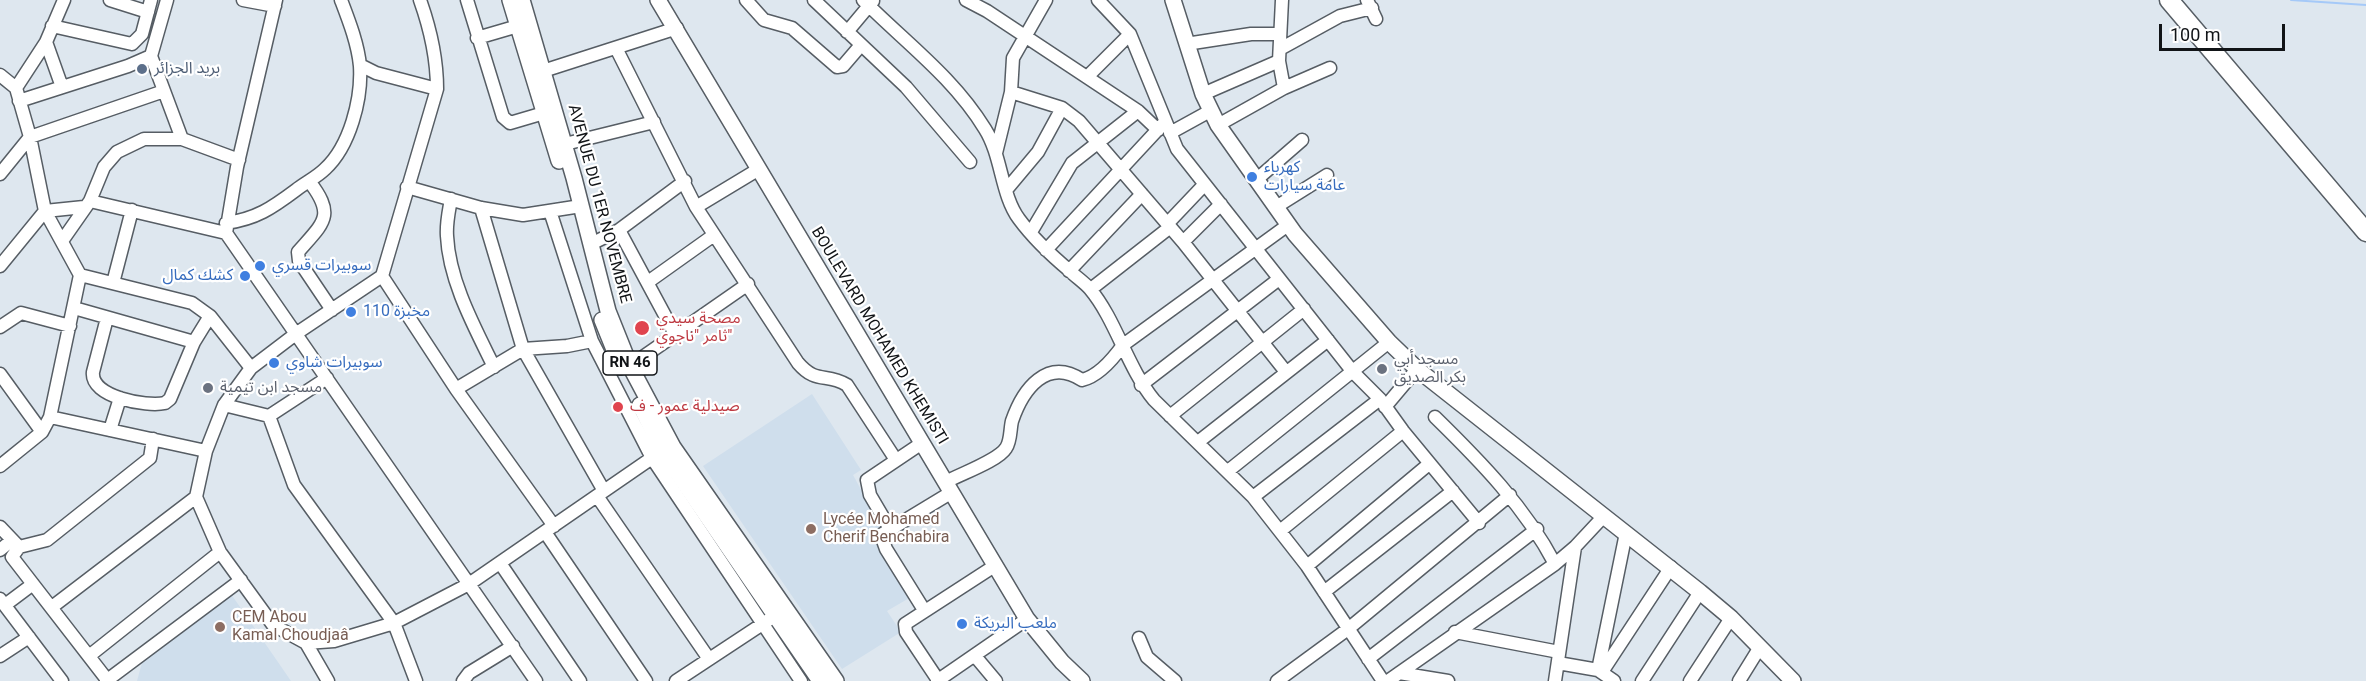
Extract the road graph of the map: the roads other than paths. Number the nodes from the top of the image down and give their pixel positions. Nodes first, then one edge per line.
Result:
1 (64, 0) edge
2 (110, 0) edge
3 (167, 0) edge
4 (243, 0) edge
5 (341, 0) edge
6 (420, 0) edge
7 (467, 0) edge
8 (510, 0) edge
9 (522, 0) edge
10 (658, 0) edge
11 (746, 0) edge
12 (814, 0) edge
13 (966, 0) edge
14 (1046, 0) edge
15 (1173, 0) edge
16 (1282, 0) edge
17 (2169, 0) edge
18 (2181, 0) edge
19 (1103, 1) edge
20 (869, 2) edge
21 (276, 3) edge
22 (988, 5) edge
23 (149, 6) edge
24 (1372, 9) edge
25 (52, 26) junction
26 (518, 26) junction
27 (677, 28) junction
28 (847, 32) junction
29 (1130, 34) junction
30 (1280, 34) junction
31 (1024, 35) junction
32 (477, 38) junction
33 (46, 42) junction
34 (1186, 44) junction
35 (861, 45) junction
36 (616, 48) junction
37 (1279, 55) junction
38 (151, 56) junction
39 (360, 65) junction
40 (1330, 68) dead end
41 (543, 71) junction
42 (1087, 77) junction
43 (1, 78) edge
44 (62, 87) junction
45 (16, 88) junction
46 (1284, 88) junction
47 (437, 89) junction
48 (164, 92) junction
49 (1011, 92) junction
50 (1203, 94) junction
51 (19, 101) junction
52 (1062, 108) junction
53 (1138, 111) junction
54 (1210, 111) junction
55 (544, 113) junction
56 (654, 122) junction
57 (1218, 125) junction
58 (1165, 128) junction
59 (30, 136) junction
60 (182, 139) junction
61 (1302, 140) dead end
62 (1098, 142) junction
63 (565, 144) junction
64 (996, 153) junction
65 (239, 160) junction
66 (970, 162) dead end
67 (759, 169) junction
68 (1123, 169) junction
69 (0, 174) edge
70 (1327, 175) dead end
71 (1256, 180) junction
72 (309, 181) junction
73 (685, 181) junction
74 (1204, 185) junction
75 (407, 187) junction
76 (1007, 189) junction
77 (1142, 194) junction
78 (451, 199) junction
79 (87, 204) junction
80 (1221, 204) junction
81 (577, 206) junction
82 (696, 207) junction
83 (1276, 207) junction
84 (481, 208) junction
85 (132, 210) junction
86 (45, 211) junction
87 (550, 211) junction
88 (2366, 217) edge
89 (1288, 225) junction
90 (1168, 226) junction
91 (226, 228) junction
92 (619, 230) junction
93 (1030, 232) junction
94 (2366, 232) edge
95 (714, 235) junction
96 (62, 242) junction
97 (1183, 242) junction
98 (591, 244) junction
99 (1255, 248) junction
100 (1046, 250) junction
101 (0, 266) edge
102 (1069, 271) junction
103 (81, 275) junction
104 (382, 276) junction
105 (1280, 279) junction
106 (1213, 281) junction
107 (648, 282) junction
108 (113, 283) junction
109 (748, 284) junction
110 (1090, 289) junction
111 (74, 308) junction
112 (1304, 309) junction
113 (332, 310) junction
114 (1239, 312) junction
115 (210, 316) junction
116 (107, 318) junction
117 (70, 326) junction
118 (0, 327) edge
119 (297, 333) junction
120 (676, 336) junction
121 (1328, 340) junction
122 (592, 341) junction
123 (194, 342) junction
124 (1263, 342) junction
125 (1389, 342) junction
126 (1123, 345) junction
127 (523, 349) junction
128 (630, 366) junction
129 (494, 367) junction
130 (251, 368) junction
131 (1417, 369) junction
132 (1286, 372) junction
133 (1353, 372) junction
134 (0, 374) edge
135 (327, 378) junction
136 (1141, 385) junction
137 (456, 389) junction
138 (120, 398) junction
139 (1382, 403) junction
140 (224, 405) junction
141 (269, 416) junction
142 (1170, 416) junction
143 (50, 417) junction
144 (1435, 417) dead end
145 (110, 430) junction
146 (1403, 431) junction
147 (42, 432) junction
148 (153, 439) junction
149 (1198, 442) junction
150 (922, 443) junction
151 (206, 451) junction
152 (657, 454) junction
153 (896, 460) junction
154 (1429, 464) junction
155 (0, 466) edge
156 (1228, 471) junction
157 (949, 487) junction
158 (1453, 491) junction
159 (600, 494) junction
160 (1510, 495) junction
161 (196, 497) junction
162 (1253, 497) junction
163 (1604, 517) junction
164 (1479, 523) junction
165 (0, 527) edge
166 (549, 529) junction
167 (890, 529) junction
168 (1537, 529) junction
169 (1280, 531) junction
170 (1626, 533) junction
171 (15, 543) junction
172 (1575, 547) junction
173 (0, 550) edge
174 (220, 552) junction
175 (500, 563) junction
176 (1555, 564) junction
177 (996, 566) junction
178 (1307, 566) junction
179 (1671, 567) junction
180 (241, 580) junction
181 (33, 584) junction
182 (469, 584) junction
183 (1324, 592) junction
184 (1700, 592) junction
185 (2, 602) edge
186 (52, 607) junction
187 (924, 610) junction
188 (775, 616) junction
189 (1731, 618) junction
190 (1027, 619) junction
191 (394, 623) junction
192 (1348, 629) junction
193 (1455, 632) junction
194 (29, 637) junction
195 (1139, 638) dead end
196 (306, 643) junction
197 (513, 646) junction
198 (1760, 647) junction
199 (0, 656) edge
200 (89, 656) junction
201 (975, 656) junction
202 (1559, 658) junction
203 (709, 659) junction
204 (1368, 659) junction
205 (1600, 671) junction
206 (1399, 673) junction
207 (62, 681) edge
208 (107, 681) edge
209 (328, 681) edge
210 (416, 681) edge
211 (463, 681) edge
212 (536, 681) edge
213 (580, 681) edge
214 (646, 681) edge
215 (676, 681) edge
216 (801, 681) edge
217 (820, 681) edge
218 (836, 681) edge
219 (938, 681) edge
220 (996, 681) edge
221 (1082, 681) edge
222 (1175, 681) edge
223 (1276, 681) edge
224 (1385, 681) edge
225 (1448, 681) edge
226 (1555, 681) edge
227 (1614, 681) edge
228 (1642, 681) edge
229 (1690, 681) edge
230 (1739, 681) edge
231 (1793, 681) edge

1 - 25 street
2 - 23 street
3 - 38 street
4 - 21 street
5 - 39 street
6 - 47 street
7 - 32 street
8 - 26 main road, AVENUE DU 1ER NOVEMBRE / RN 46
9 - 41 main road, AVENUE DU 1ER NOVEMBRE / RN 46
10 - 27 main road, BOULEVARD MOHAMED KHEMISTI
11 - 35 street
12 - 28 street
13 - 22 street
14 - 31 street
15 - 34 main road
16 - 30 street
17 - 94 highway
18 - 88 highway
19 - 29 street
20 - 28 street
20 - 64 street
21 - 65 street
22 - 31 street
23 - 25 street
24 - 37 street
25 - 33 street
26 - 32 street
26 - 55 main road, AVENUE DU 1ER NOVEMBRE / RN 46
27 - 36 street
27 - 67 main road, BOULEVARD MOHAMED KHEMISTI
28 - 35 street
29 - 42 street
29 - 58 street
30 - 34 street
30 - 37 street
31 - 42 street
31 - 49 street
32 - 55 street
33 - 44 street
33 - 45 street
34 - 50 main road
35 - 66 street
36 - 41 street
36 - 56 street
37 - 46 street
37 - 50 street
38 - 44 street
38 - 48 street
39 - 47 street
39 - 72 street
40 - 46 street
41 - 63 main road, AVENUE DU 1ER NOVEMBRE / RN 46
42 - 53 street
43 - 45 street
44 - 51 street
45 - 51 street
46 - 57 street
47 - 75 street
48 - 59 street
48 - 60 street
49 - 52 street
49 - 64 street
50 - 54 main road
51 - 59 street
52 - 62 street
52 - 76 street
53 - 58 street
53 - 62 street
54 - 57 main road
54 - 58 street
55 - 81 main road, AVENUE DU 1ER NOVEMBRE / RN 46
56 - 63 street
56 - 73 street
57 - 71 main road
58 - 68 street
58 - 74 street
59 - 69 street
59 - 86 street
60 - 65 street
60 - 79 street
61 - 71 street
62 - 68 street
62 - 93 street
63 - 81 main road, AVENUE DU 1ER NOVEMBRE / RN 46
64 - 76 street
65 - 91 street
67 - 82 street
67 - 150 main road, BOULEVARD MOHAMED KHEMISTI
68 - 77 street
68 - 100 street
70 - 83 street
71 - 83 main road
72 - 91 street
72 - 113 street
73 - 82 street
73 - 92 street
74 - 80 street
74 - 90 street
75 - 78 street
75 - 104 street
76 - 93 street
77 - 90 street
77 - 102 street
78 - 84 street
78 - 129 street
79 - 85 street
79 - 86 street
79 - 96 street
80 - 97 street
80 - 99 street
81 - 87 street
81 - 98 main road, AVENUE DU 1ER NOVEMBRE / RN 46
81 - 152 main road, AVENUE DU 1ER NOVEMBRE / RN 46
82 - 95 street
83 - 89 main road
84 - 87 street
84 - 127 street
85 - 91 street
85 - 108 street
86 - 96 street
86 - 101 street
87 - 122 street
89 - 99 street
89 - 125 main road
90 - 97 street
90 - 110 street
91 - 119 street
92 - 98 street
92 - 107 street
93 - 100 street
95 - 107 street
95 - 109 street
96 - 103 street
97 - 106 street
98 - 128 main road, AVENUE DU 1ER NOVEMBRE / RN 46
99 - 105 street
99 - 106 street
100 - 102 street
102 - 110 street
103 - 108 street
103 - 111 street
104 - 113 street
104 - 137 street
105 - 112 street
105 - 114 street
106 - 114 street
106 - 126 street
107 - 120 street
108 - 115 street
109 - 120 street
109 - 153 street
110 - 126 street
111 - 116 street
111 - 117 street
112 - 121 street
112 - 124 street
113 - 119 street
114 - 124 street
114 - 136 street
115 - 123 street
115 - 130 street
116 - 123 street
116 - 138 street
117 - 118 street
117 - 143 street
119 - 130 street
119 - 135 street
120 - 128 street
121 - 132 street
121 - 133 street
122 - 127 street
122 - 152 street
123 - 138 street
124 - 132 street
124 - 142 street
125 - 131 main road
125 - 133 street
126 - 136 street
126 - 157 street
127 - 129 street
127 - 159 street
128 - 188 main road, AVENUE DU 1ER NOVEMBRE / RN 46
129 - 137 street
130 - 140 street
131 - 139 street
131 - 163 main road
132 - 149 street
133 - 139 street
133 - 156 street
134 - 147 street
135 - 141 street
135 - 182 street
136 - 142 street
137 - 166 street
138 - 145 street
139 - 146 street
139 - 162 street
140 - 141 street
140 - 151 street
141 - 191 street
142 - 149 street
143 - 145 street
143 - 147 street
144 - 160 street
145 - 148 street
146 - 154 street
146 - 169 street
147 - 155 street
148 - 151 street
148 - 171 street
149 - 156 street
150 - 153 street
150 - 157 main road, BOULEVARD MOHAMED KHEMISTI
151 - 161 street
152 - 159 street
152 - 188 main road, AVENUE DU 1ER NOVEMBRE / RN 46
153 - 167 street
154 - 158 street
154 - 178 street
156 - 162 street
157 - 167 street
157 - 177 main road, BOULEVARD MOHAMED KHEMISTI
158 - 164 street
158 - 183 street
159 - 166 street
159 - 203 street
160 - 164 street
160 - 168 street
161 - 174 street
161 - 186 street
162 - 169 street
163 - 170 main road
163 - 172 street
164 - 192 street
165 - 171 street
166 - 175 street
166 - 214 street
167 - 187 street
168 - 176 street
168 - 204 street
169 - 178 street
170 - 179 main road
170 - 205 street
171 - 173 street
171 - 181 street
172 - 176 street
172 - 202 street
174 - 180 street
174 - 200 street
175 - 182 street
175 - 213 street
176 - 193 street
177 - 187 street
177 - 190 main road, BOULEVARD MOHAMED KHEMISTI
178 - 183 street
179 - 184 main road
179 - 205 street
180 - 196 street
180 - 208 street
181 - 185 street
181 - 186 street
182 - 191 street
182 - 197 street
183 - 192 street
184 - 189 main road
184 - 228 street
185 - 194 street
186 - 200 street
187 - 219 street
188 - 203 street
188 - 216 street
188 - 217 main road, AVENUE DU 1ER NOVEMBRE / RN 46
188 - 218 main road, AVENUE DU 1ER NOVEMBRE / RN 46
189 - 198 main road
189 - 229 street
190 - 201 street
190 - 221 main road, BOULEVARD MOHAMED KHEMISTI
191 - 196 street
191 - 210 street
192 - 204 street
192 - 223 street
193 - 202 street
193 - 206 street
194 - 199 street
194 - 207 street
195 - 222 street
196 - 209 street
197 - 211 street
197 - 212 street
198 - 230 street
198 - 231 main road
200 - 208 street
201 - 219 street
201 - 220 street
202 - 205 street
202 - 226 street
203 - 215 street
204 - 224 street
205 - 227 street
206 - 224 street
206 - 225 street

